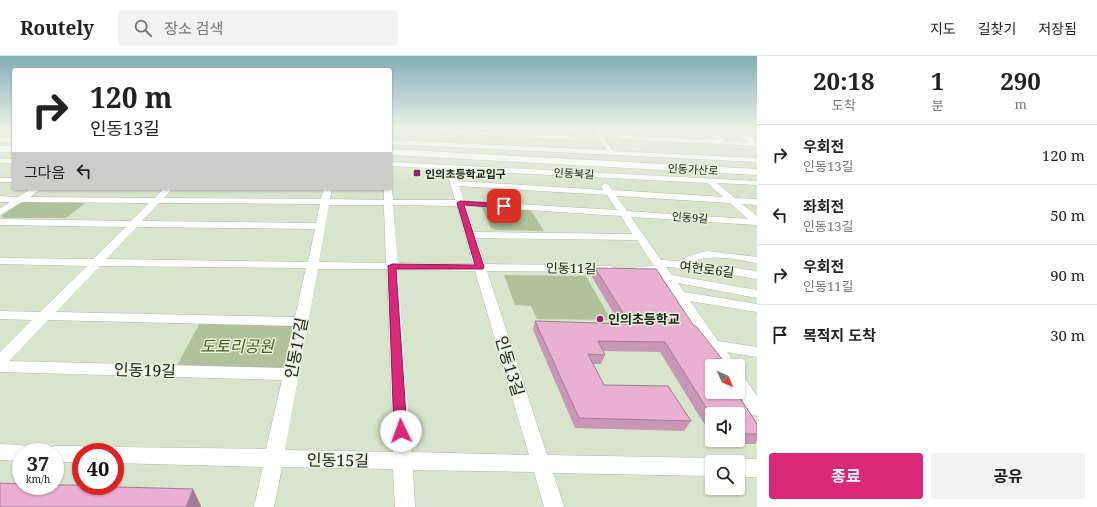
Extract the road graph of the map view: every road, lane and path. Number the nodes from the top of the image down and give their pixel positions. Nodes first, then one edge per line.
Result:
1 (576, 150) joint
2 (614, 150) edge
3 (629, 150) edge
4 (670, 150) edge
5 (392, 152) edge
6 (610, 152) joint
7 (757, 160) edge
8 (0, 161) edge
9 (12, 161) edge
10 (585, 162) junction
11 (638, 163) junction
12 (392, 164) edge
13 (449, 166) junction
14 (699, 168) junction
15 (757, 169) edge
16 (757, 172) edge
17 (597, 174) junction
18 (0, 180) edge
19 (12, 180) edge
20 (708, 180) junction
21 (454, 183) junction
22 (757, 183) edge
23 (35, 190) edge
24 (166, 190) edge
25 (328, 190) edge
26 (388, 190) edge
27 (609, 191) junction
28 (0, 198) edge
29 (21, 199) junction
30 (733, 200) junction
31 (156, 201) junction
32 (325, 202) junction
33 (388, 202) junction
34 (757, 202) edge
35 (460, 203) junction
36 (0, 212) edge
37 (623, 212) junction
38 (757, 221) edge
39 (0, 222) edge
40 (134, 224) junction
41 (320, 226) junction
42 (470, 235) junction
43 (639, 236) junction
44 (0, 260) edge
45 (757, 260) edge
46 (95, 263) junction
47 (313, 264) junction
48 (681, 265) junction
49 (392, 266) junction
50 (480, 267) junction
51 (662, 270) junction
52 (757, 275) edge
53 (679, 294) junction
54 (757, 294) edge
55 (757, 308) edge
56 (0, 315) edge
57 (44, 316) junction
58 (301, 322) junction
59 (713, 345) junction
60 (757, 352) edge
61 (723, 359) edge
62 (0, 360) edge
63 (0, 366) edge
64 (291, 374) junction
65 (745, 391) edge
66 (757, 409) edge
67 (0, 452) edge
68 (12, 453) edge
69 (124, 455) edge
70 (275, 458) junction
71 (402, 461) junction
72 (541, 464) junction
73 (705, 467) edge
74 (745, 468) edge
75 (757, 468) edge
76 (264, 507) edge
77 (405, 507) edge
78 (554, 507) edge

1 - 6 street
1 - 10 street
2 - 6 street
3 - 11 street
4 - 7 street
5 - 10 main road, 인동가산로
8 - 9 street
10 - 11 main road, 인동가산로
10 - 14 main road, 인동가산로
10 - 17 street
11 - 14 main road, 인동가산로
12 - 13 street, 인동북길
13 - 17 street, 인동북길
13 - 21 street, 인동13길
14 - 15 main road, 인동가산로
14 - 16 main road, 인동가산로
14 - 20 street, 인동9길
17 - 20 street, 인동북길
17 - 27 street
18 - 19 street
20 - 22 street, 인동북길
20 - 30 street, 인동9길
21 - 27 street
21 - 35 street, 인동13길
23 - 29 street
24 - 31 street
25 - 32 street, 인동17길
26 - 33 street
27 - 30 street, 인동9길
27 - 37 street
28 - 29 street
29 - 31 street
29 - 36 street
30 - 34 street, 인동9길
30 - 38 street, 인동9길
31 - 32 street
31 - 40 street
32 - 33 street
32 - 41 street, 인동17길
33 - 35 street
33 - 49 street
35 - 37 street
35 - 42 street, 인동13길
37 - 38 street, 인동9길
37 - 43 street
39 - 40 street
40 - 41 street
40 - 46 street
41 - 47 street, 인동17길
42 - 43 street
42 - 50 street, 인동13길
43 - 51 street
44 - 46 street
45 - 48 street
46 - 47 street
46 - 57 street
47 - 49 street
47 - 58 street, 인동17길
48 - 51 street, 여헌로6길
48 - 52 street, 여헌로6길
49 - 50 street
49 - 71 street
50 - 51 street, 인동11길
50 - 72 street, 인동13길
51 - 53 street
51 - 54 street, 인동11길
53 - 55 street
53 - 59 street
56 - 57 street
57 - 58 street
57 - 62 street
58 - 64 street, 인동17길
59 - 60 street
59 - 61 street
63 - 64 street, 인동19길
64 - 70 street, 인동17길
65 - 66 street
67 - 68 street
69 - 70 street
70 - 71 street, 인동15길
70 - 76 street, 인동17길
71 - 72 street
71 - 77 street
72 - 73 street
72 - 78 street, 인동13길
74 - 75 street

